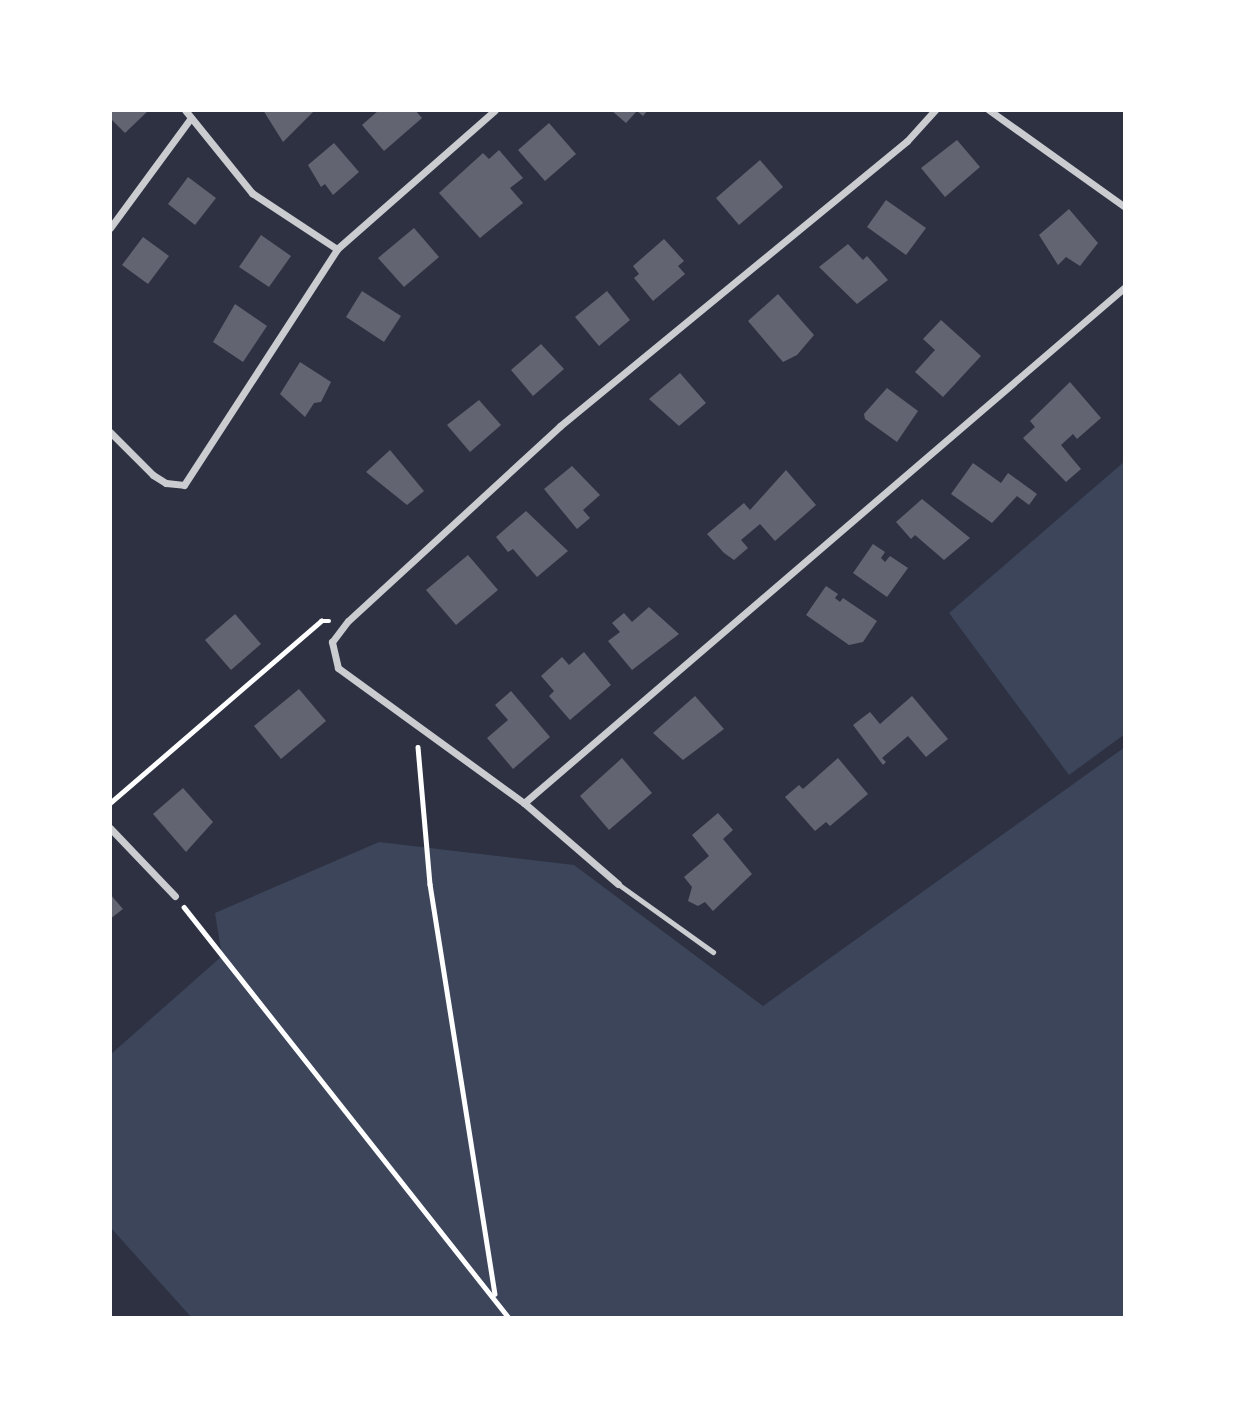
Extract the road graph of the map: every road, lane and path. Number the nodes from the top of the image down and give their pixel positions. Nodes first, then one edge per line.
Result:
1 (185, 110) edge
2 (495, 110) edge
3 (935, 110) edge
4 (989, 110) edge
5 (190, 119) junction
6 (1125, 207) edge
7 (110, 228) edge
8 (337, 248) junction
9 (1125, 287) edge
10 (110, 432) edge
11 (348, 621) junction
12 (416, 725) junction
13 (110, 803) edge
14 (524, 803) junction
15 (110, 828) edge
16 (618, 884) joint
17 (174, 896) joint
18 (713, 952) dead end
19 (495, 1294) junction
20 (509, 1318) edge

1 - 5 street
2 - 8 street
3 - 11 street
4 - 6 street
5 - 7 street
5 - 8 street
8 - 10 street
9 - 14 street
11 - 12 street
11 - 13 path
12 - 14 street
12 - 19 path
14 - 16 street
15 - 17 street
16 - 18 lane
17 - 19 path
19 - 20 path

